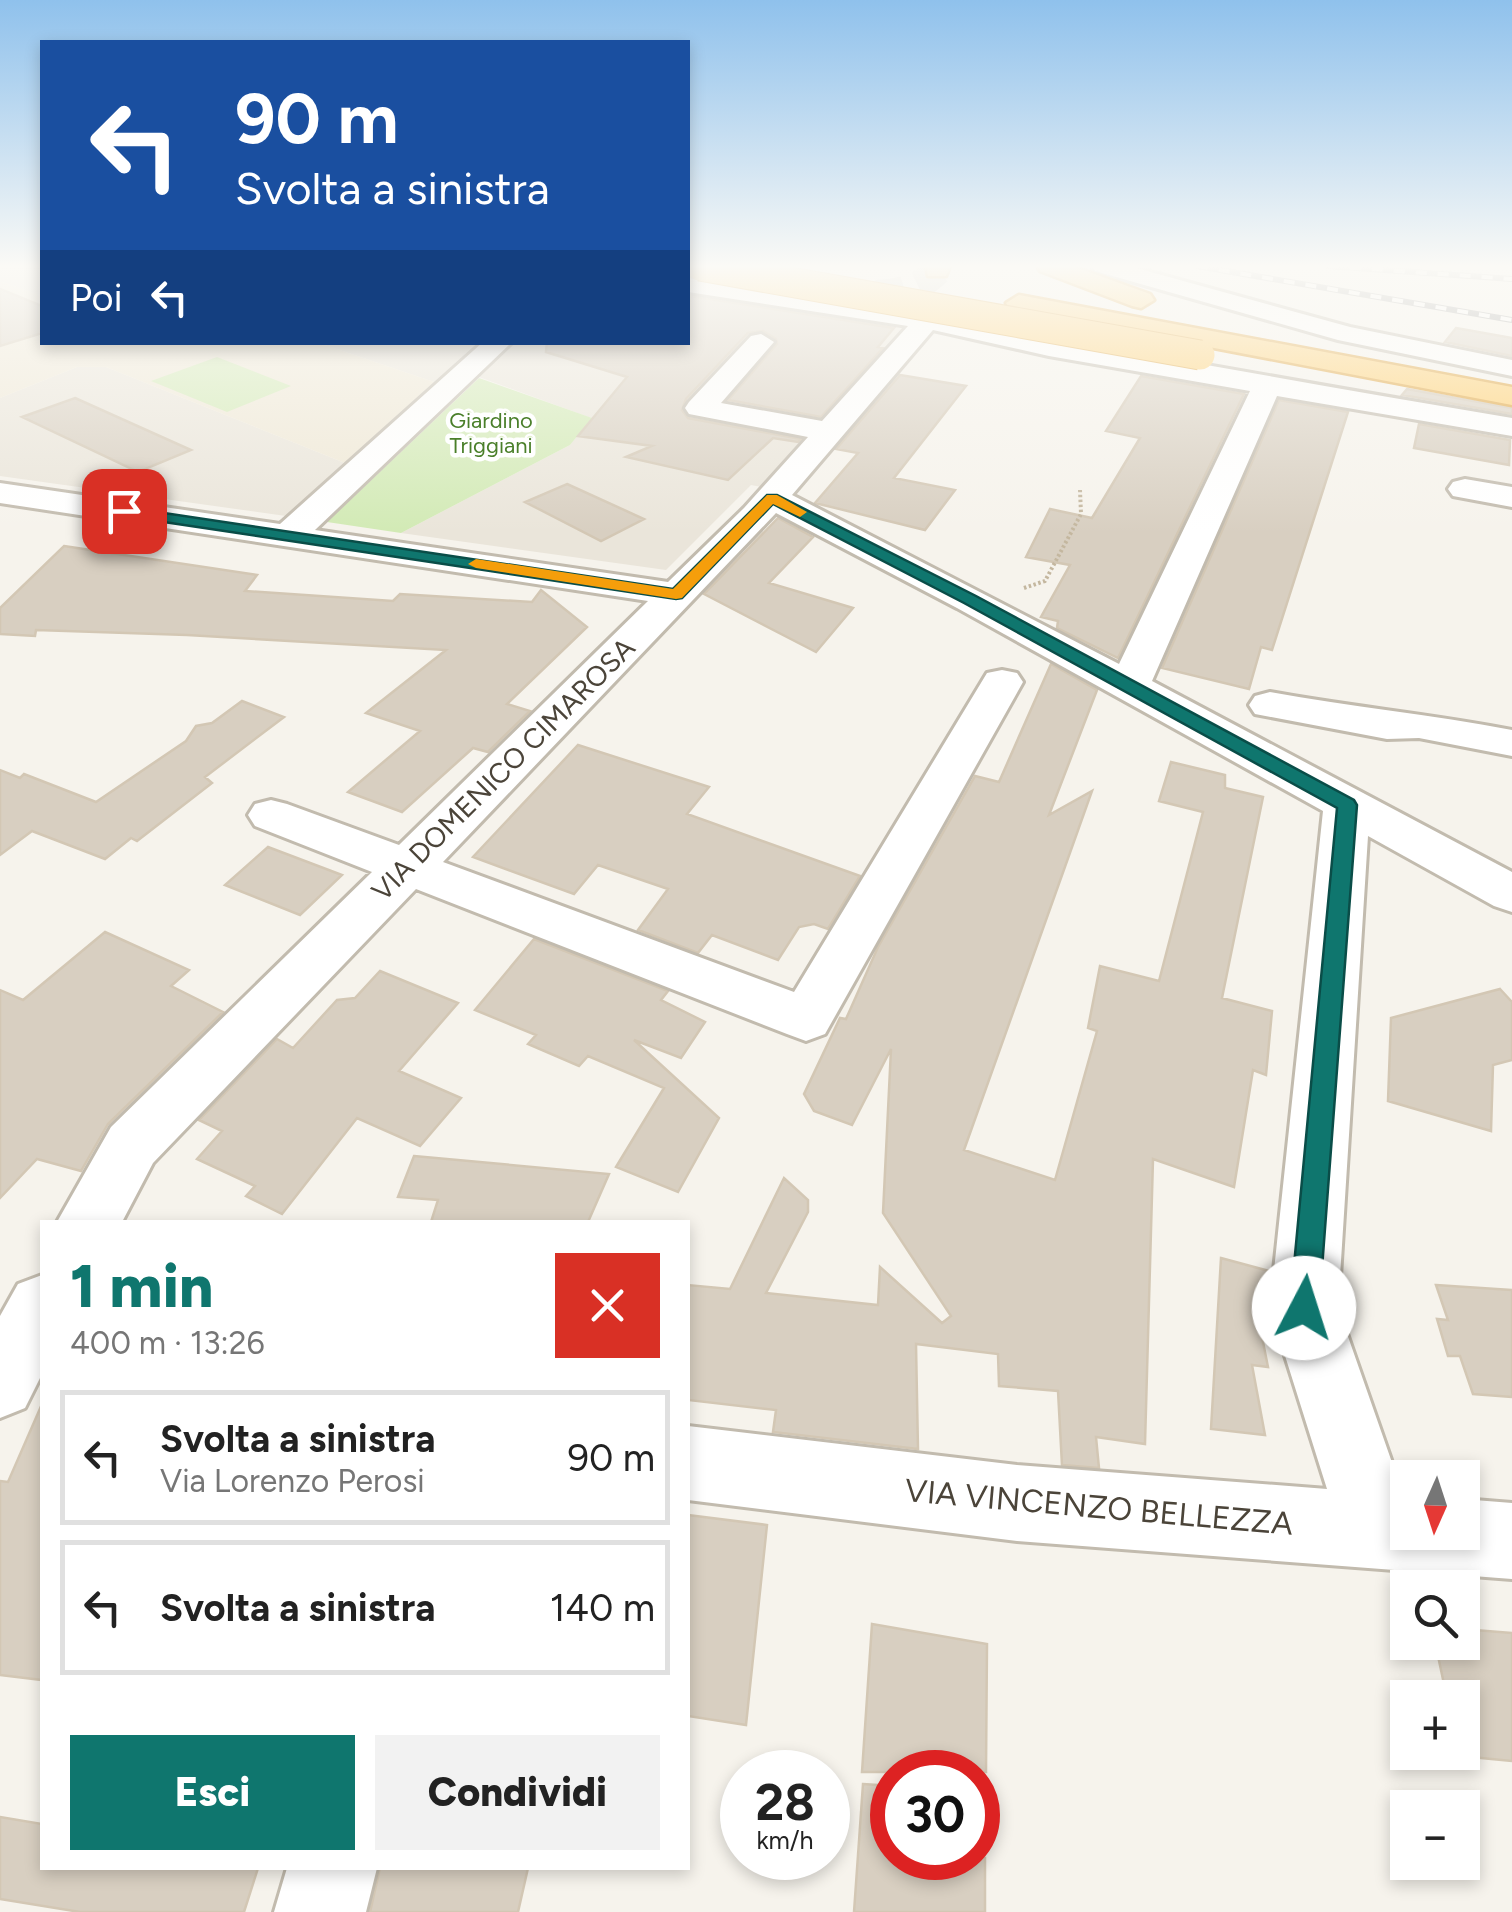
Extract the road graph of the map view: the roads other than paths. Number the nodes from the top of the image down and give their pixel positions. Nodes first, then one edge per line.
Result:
1 (485, 355) edge
2 (749, 355) edge
3 (897, 355) edge
4 (1091, 355) edge
5 (1201, 355) edge
6 (1298, 355) edge
7 (1351, 355) edge
8 (1450, 355) edge
9 (1512, 368) edge
10 (1266, 385) junction
11 (1512, 395) edge
12 (1512, 410) edge
13 (1512, 427) edge
14 (830, 432) junction
15 (1465, 489) dead end
16 (0, 493) edge
17 (772, 498) junction
18 (1512, 498) edge
19 (289, 535) junction
20 (676, 594) junction
21 (1002, 682) dead end
22 (1129, 686) junction
23 (1270, 705) dead end
24 (1387, 726) junction
25 (1512, 743) edge
26 (1325, 792) junction
27 (270, 815) dead end
28 (404, 868) junction
29 (1512, 894) edge
30 (90, 1220) edge
31 (40, 1310) edge
32 (0, 1383) edge
33 (40, 1388) edge
34 (690, 1463) edge
35 (1378, 1531) junction
36 (1512, 1541) edge
37 (331, 1870) edge
38 (320, 1912) edge

1 - 19 street
2 - 14 street
3 - 14 street, VIA DOMENICO CIMAROSA
4 - 10 street
5 - 12 highway
6 - 11 highway
7 - 11 highway
8 - 9 street
10 - 13 street
10 - 22 street
14 - 17 street, VIA DOMENICO CIMAROSA
15 - 18 street
16 - 19 street
17 - 20 street, VIA DOMENICO CIMAROSA
17 - 22 street
19 - 20 street
20 - 28 street, VIA DOMENICO CIMAROSA
21 - 28 street
22 - 26 street
23 - 24 street
24 - 25 street
24 - 26 street
26 - 29 street
26 - 35 street
27 - 28 street
28 - 30 street, VIA DOMENICO CIMAROSA
31 - 32 street
32 - 33 street
34 - 35 street, VIA VINCENZO BELLEZZA
35 - 36 street, VIA VINCENZO BELLEZZA
37 - 38 street

